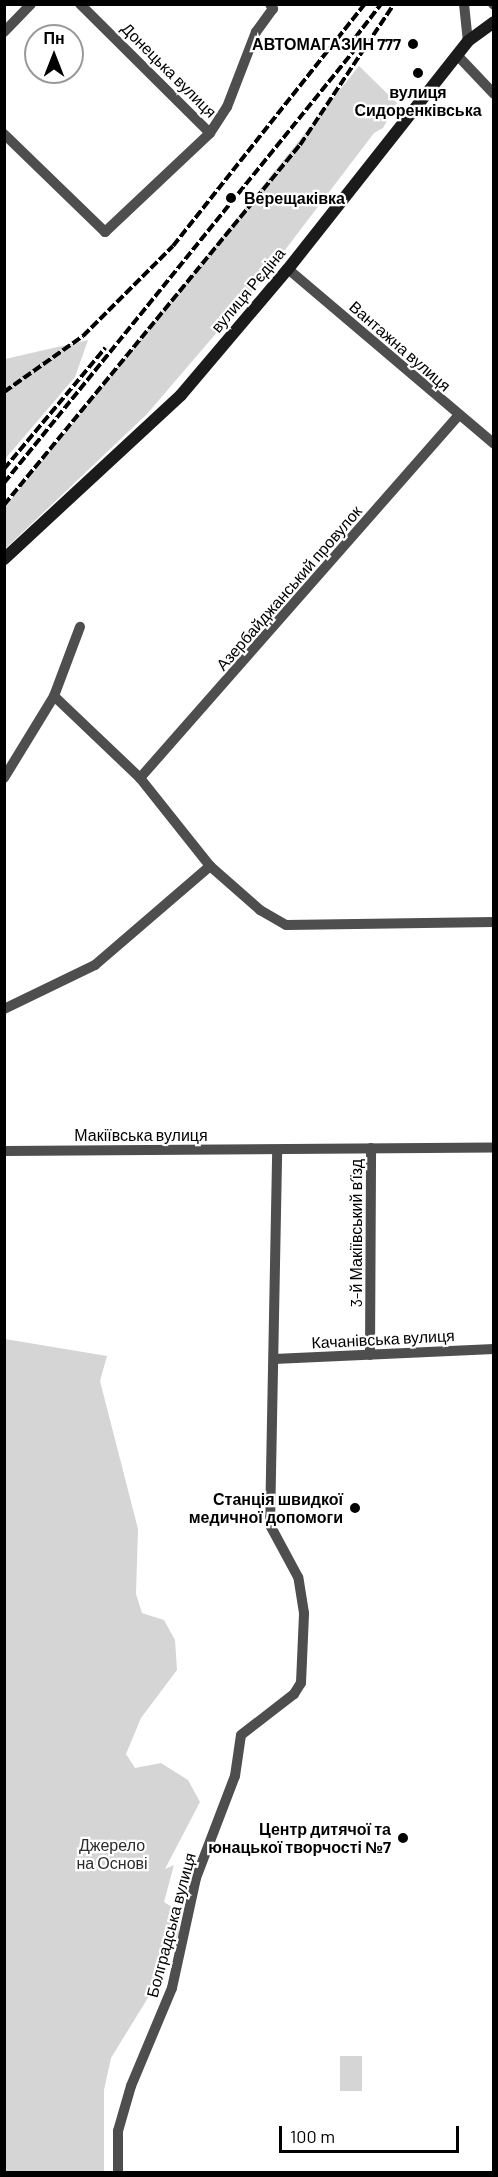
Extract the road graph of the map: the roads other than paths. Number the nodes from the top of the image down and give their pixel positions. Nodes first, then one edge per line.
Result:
1 (31, 4) edge
2 (80, 4) edge
3 (270, 4) edge
4 (464, 4) edge
5 (494, 22) edge
6 (4, 32) edge
7 (468, 41) junction
8 (458, 56) junction
9 (494, 94) edge
10 (210, 133) junction
11 (4, 134) edge
12 (288, 269) junction
13 (459, 416) junction
14 (494, 444) edge
15 (4, 560) edge
16 (80, 627) dead end
17 (54, 696) junction
18 (4, 778) edge
19 (140, 778) junction
20 (210, 866) junction
21 (494, 921) edge
22 (4, 1009) edge
23 (371, 1148) junction
24 (494, 1148) edge
25 (277, 1150) junction
26 (4, 1151) edge
27 (494, 1349) edge
28 (370, 1355) junction
29 (274, 1359) junction
30 (118, 2172) edge

1 - 6 street
2 - 10 street, Донецька вулиця
3 - 10 street
4 - 7 street
5 - 7 main road, вулиця Рєдіна
7 - 8 main road, вулиця Рєдіна
8 - 9 street
8 - 12 main road, вулиця Рєдіна
10 - 11 street
12 - 13 street, Вантажна вулиця
12 - 15 main road, вулиця Рєдіна
13 - 14 street, Вантажна вулиця
13 - 19 street, Азербайджанський провулок
16 - 17 street
17 - 18 street
17 - 19 street
19 - 20 street
20 - 21 street
20 - 22 street
23 - 24 street, Макіївська вулиця
23 - 25 street, Макіївська вулиця
23 - 28 street, 3-й Макіївський в’їзд
25 - 26 street, Макіївська вулиця
25 - 29 street
27 - 28 street, Качанівська вулиця
28 - 29 street, Качанівська вулиця
29 - 30 street, Болградська вулиця

